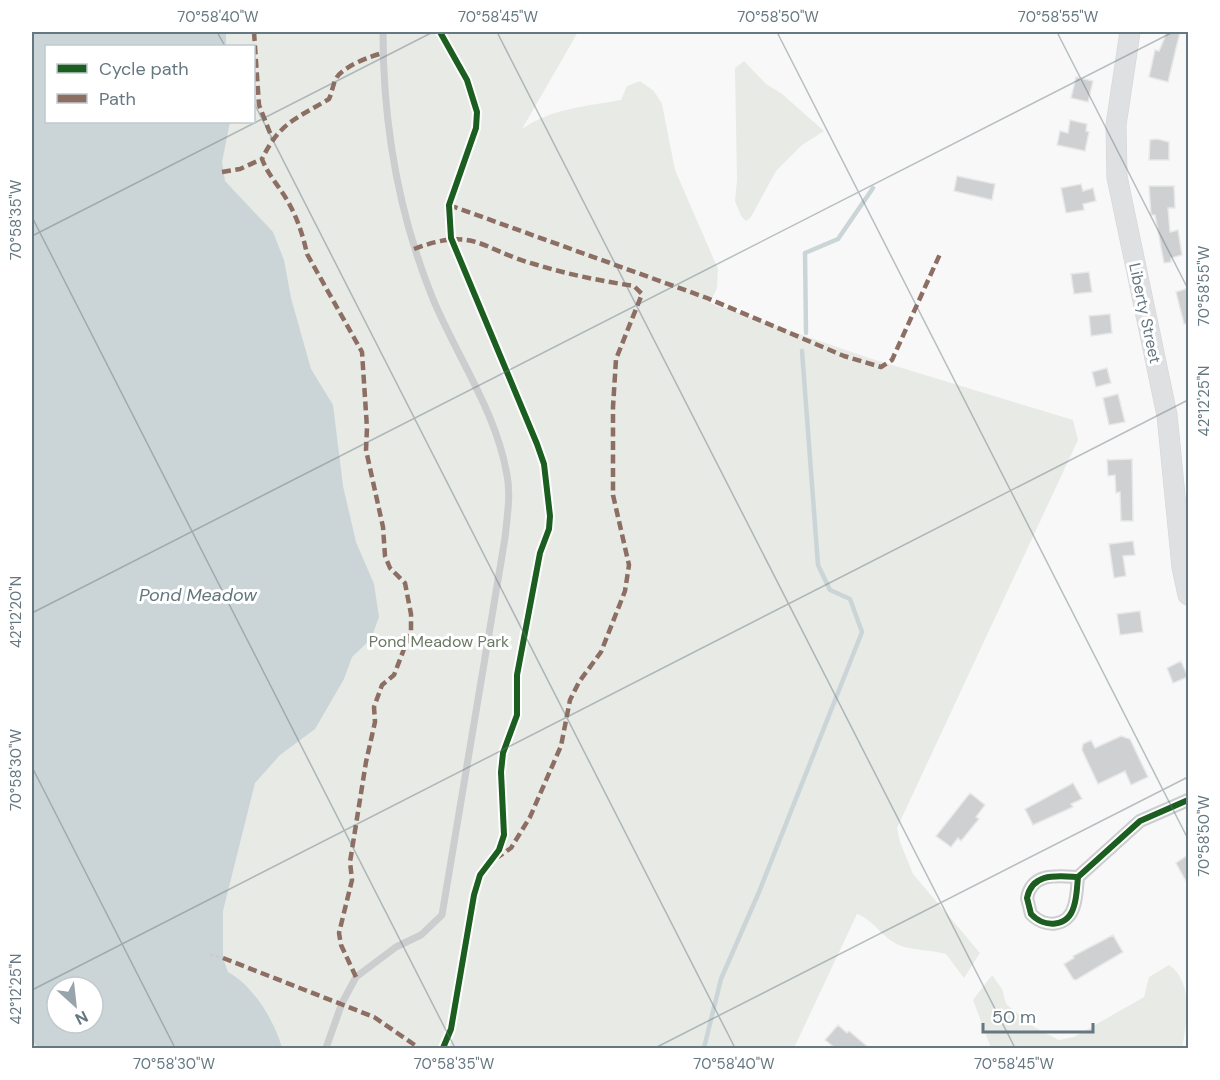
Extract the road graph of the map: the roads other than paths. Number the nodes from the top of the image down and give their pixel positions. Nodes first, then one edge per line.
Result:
1 (383, 32) edge
2 (1130, 32) edge
3 (1188, 595) edge
4 (1188, 800) edge
5 (1078, 877) dead end
6 (326, 1048) edge

1 - 6 lane
2 - 3 main road, Liberty Street
4 - 5 street

